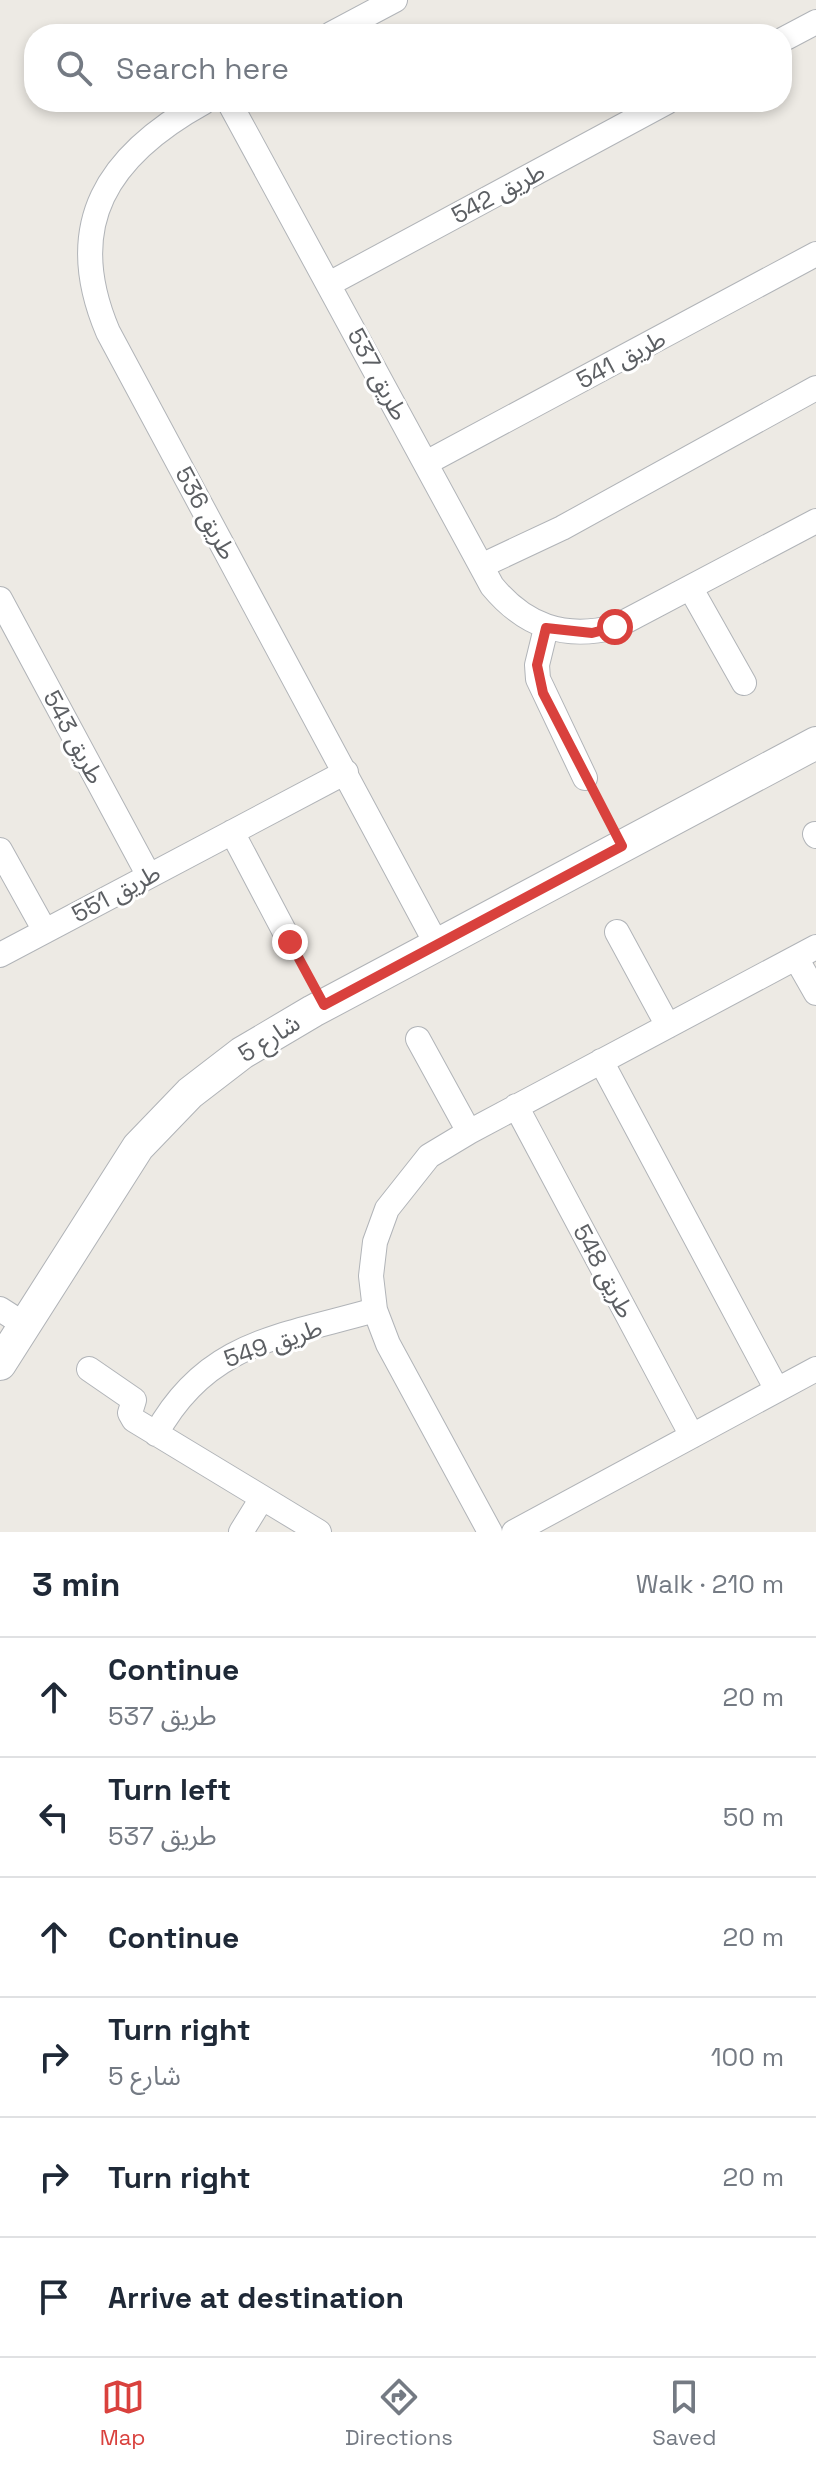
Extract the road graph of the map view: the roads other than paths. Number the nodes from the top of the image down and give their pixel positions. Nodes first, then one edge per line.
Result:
1 (395, 0) edge
2 (816, 22) edge
3 (350, 24) edge
4 (792, 35) edge
5 (189, 112) edge
6 (234, 112) edge
7 (648, 112) edge
8 (816, 254) edge
9 (329, 284) junction
10 (816, 388) edge
11 (426, 463) junction
12 (816, 521) edge
13 (481, 566) junction
14 (691, 589) junction
15 (0, 599) edge
16 (546, 628) junction
17 (744, 683) dead end
18 (816, 743) edge
19 (346, 772) junction
20 (585, 778) road end
21 (232, 832) junction
22 (0, 850) edge
23 (149, 876) junction
24 (45, 931) junction
25 (617, 932) dead end
26 (290, 942) road end
27 (437, 945) junction
28 (806, 952) edge
29 (0, 955) edge
30 (816, 993) edge
31 (668, 1026) junction
32 (418, 1039) dead end
33 (601, 1061) junction
34 (516, 1106) junction
35 (469, 1132) junction
36 (375, 1310) junction
37 (12, 1317) edge
38 (0, 1364) edge
39 (89, 1369) dead end
40 (816, 1369) edge
41 (777, 1390) junction
42 (156, 1434) junction
43 (692, 1436) junction
44 (262, 1498) junction
45 (241, 1532) edge
46 (319, 1532) edge
47 (490, 1532) edge
48 (514, 1532) edge

1 - 3 street
2 - 4 street
5 - 19 street, طريق 536
6 - 9 street, طريق 537
7 - 9 street, طريق 542
8 - 11 street, طريق 541
9 - 11 street, طريق 537
10 - 13 street
11 - 13 street, طريق 537
12 - 14 street, طريق 537
13 - 16 street, طريق 537
14 - 16 street, طريق 537
14 - 17 street
15 - 23 street, طريق 543
16 - 20 street
18 - 27 street, شارع 5
19 - 21 street, طريق 551
19 - 27 street, طريق 536
21 - 23 street, طريق 551
21 - 26 street
22 - 24 street
23 - 24 street, طريق 551
24 - 29 street, طريق 551
25 - 31 street
27 - 37 street, شارع 5
28 - 30 street
28 - 31 street
31 - 33 street
32 - 35 street
33 - 34 street
33 - 41 street
34 - 35 street
34 - 43 street, طريق 548
35 - 36 street
36 - 42 street, طريق 549
36 - 47 street
37 - 38 street, شارع 5
39 - 42 street
40 - 41 street
41 - 43 street
42 - 44 street
43 - 48 street
44 - 45 street
44 - 46 street

